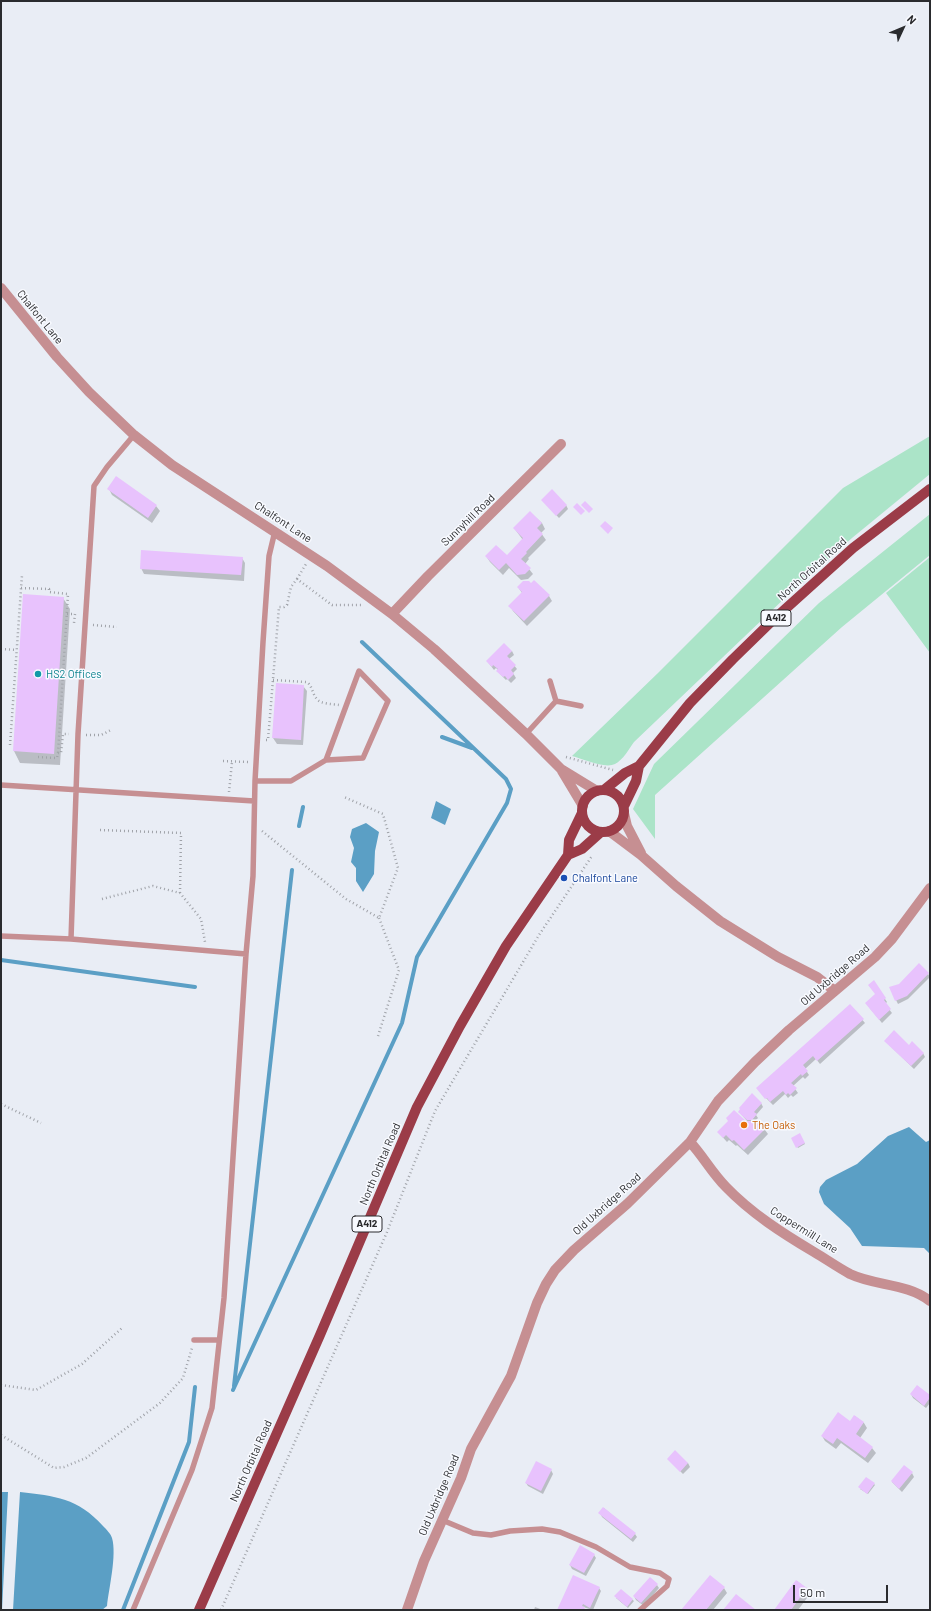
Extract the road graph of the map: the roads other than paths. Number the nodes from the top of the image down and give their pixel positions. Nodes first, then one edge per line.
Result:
1 (1, 288) edge
2 (134, 435) junction
3 (561, 444) dead end
4 (930, 489) edge
5 (275, 531) junction
6 (392, 614) junction
7 (550, 681) dead end
8 (556, 701) junction
9 (581, 706) dead end
10 (526, 734) junction
11 (326, 760) junction
12 (639, 766) junction
13 (561, 769) junction
14 (255, 781) junction
15 (1, 785) edge
16 (76, 790) junction
17 (601, 790) junction
18 (254, 801) junction
19 (582, 810) junction
20 (624, 810) junction
21 (605, 831) junction
22 (568, 855) junction
23 (642, 855) junction
24 (930, 888) edge
25 (1, 936) edge
26 (71, 939) junction
27 (246, 954) junction
28 (835, 991) junction
29 (690, 1142) junction
30 (930, 1301) edge
31 (194, 1340) road end
32 (219, 1340) junction
33 (442, 1520) junction
34 (133, 1610) edge
35 (199, 1610) edge
36 (407, 1610) edge
37 (640, 1610) edge

1 - 2 street, Chalfont Lane
2 - 5 street, Chalfont Lane
2 - 16 lane
3 - 6 street, Sunnyhill Road
4 - 12 main road, North Orbital Road / A412
5 - 6 street, Chalfont Lane
5 - 14 lane
6 - 10 street, Chalfont Lane
7 - 8 lane
8 - 9 lane
8 - 10 lane
10 - 13 street, Chalfont Lane
11 - 11 lane
11 - 14 lane
12 - 17 main road, North Orbital Road / A412
12 - 20 main road, North Orbital Road / A412
13 - 17 street, Chalfont Lane
13 - 19 street, Chalfont Lane
14 - 18 lane
15 - 16 lane
16 - 18 lane
16 - 26 lane
17 - 19 main road
17 - 20 main road
18 - 27 lane
19 - 21 main road
19 - 22 main road, North Orbital Road / A412
20 - 21 main road
20 - 23 street
21 - 22 main road, North Orbital Road / A412
21 - 23 street
22 - 35 main road, North Orbital Road / A412
23 - 28 street
24 - 28 street, Old Uxbridge Road
25 - 26 lane
26 - 27 lane
27 - 32 lane
28 - 29 street, Old Uxbridge Road
29 - 30 street, Coppermill Lane
29 - 33 street, Old Uxbridge Road
31 - 32 lane
32 - 34 lane
33 - 36 street, Old Uxbridge Road
33 - 37 lane

